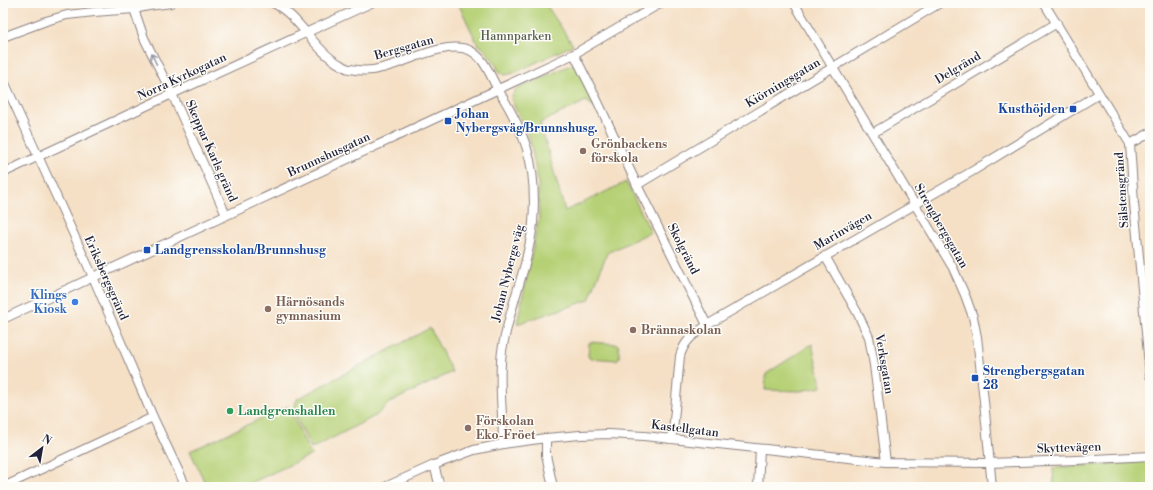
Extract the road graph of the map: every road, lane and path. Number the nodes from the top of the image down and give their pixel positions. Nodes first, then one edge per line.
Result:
1 (171, 3) edge
2 (273, 3) edge
3 (371, 3) edge
4 (661, 3) edge
5 (794, 3) edge
6 (940, 3) edge
7 (1044, 3) edge
8 (134, 9) junction
9 (1057, 23) junction
10 (306, 33) junction
11 (3, 38) edge
12 (574, 54) junction
13 (833, 67) junction
14 (3, 79) edge
15 (498, 90) junction
16 (172, 94) junction
17 (1099, 94) junction
18 (873, 133) junction
19 (1150, 133) edge
20 (1130, 144) junction
21 (39, 157) junction
22 (3, 174) edge
23 (638, 184) junction
24 (915, 204) junction
25 (226, 215) junction
26 (825, 256) junction
27 (93, 276) junction
28 (3, 319) edge
29 (707, 325) junction
30 (1150, 376) edge
31 (153, 417) junction
32 (546, 438) junction
33 (670, 439) junction
34 (503, 444) junction
35 (760, 449) junction
36 (1150, 456) edge
37 (886, 462) junction
38 (990, 463) junction
39 (434, 465) junction
40 (3, 487) edge
41 (186, 487) edge
42 (385, 487) edge
43 (440, 487) edge
44 (553, 487) edge
45 (758, 487) edge
46 (992, 487) edge

1 - 8 street
2 - 10 street, Bergsgatan
3 - 10 street, Norra Kyrkogatan
4 - 12 street, Brunnshusgatan
5 - 13 street, Strengbergsgatan
6 - 13 street, Kiörningsgatan
7 - 9 street, Sälstensgränd
8 - 11 street
16 -> 8 street, Skeppar Karls gränd
9 - 17 street, Sälstensgränd
9 - 18 street, Delgränd
10 - 15 street, Bergsgatan
10 - 16 street, Norra Kyrkogatan
12 - 15 street, Brunnshusgatan
12 - 23 street, Skolgränd
13 - 18 street, Strengbergsgatan
13 - 23 street, Kiörningsgatan
14 - 21 street, Eriksbergsgränd
15 - 25 street, Brunnshusgatan
15 - 34 street, Johan Nybergs väg
16 - 21 street, Norra Kyrkogatan
16 - 25 street, Skeppar Karls gränd
17 - 20 street, Sälstensgränd
17 - 24 street, Marinvägen
18 - 24 street, Strengbergsgatan
19 - 20 street
20 - 30 street, Sälstensgränd
21 - 22 street, Norra Kyrkogatan
21 - 27 street, Eriksbergsgränd
23 - 29 street, Skolgränd
24 - 26 street, Marinvägen
24 - 38 street, Strengbergsgatan
25 - 27 street, Brunnshusgatan
26 - 29 street, Marinvägen
26 - 37 street, Verksgatan
27 - 28 street, Brunnshusgatan
27 - 31 street, Eriksbergsgränd
29 - 33 street, Marinvägen
31 - 40 street
31 - 41 street, Eriksbergsgränd
32 - 33 street, Kastellgatan
32 - 34 street, Kastellgatan
32 - 44 street
33 - 35 street, Kastellgatan
34 - 39 street, Kastellgatan
35 - 37 street, Kastellgatan
35 - 45 street
36 - 38 street, Skyttevägen
37 - 38 street, Kastellgatan
38 - 46 street, Strengbergsgatan
39 - 42 street, Kastellgatan
39 - 43 street

